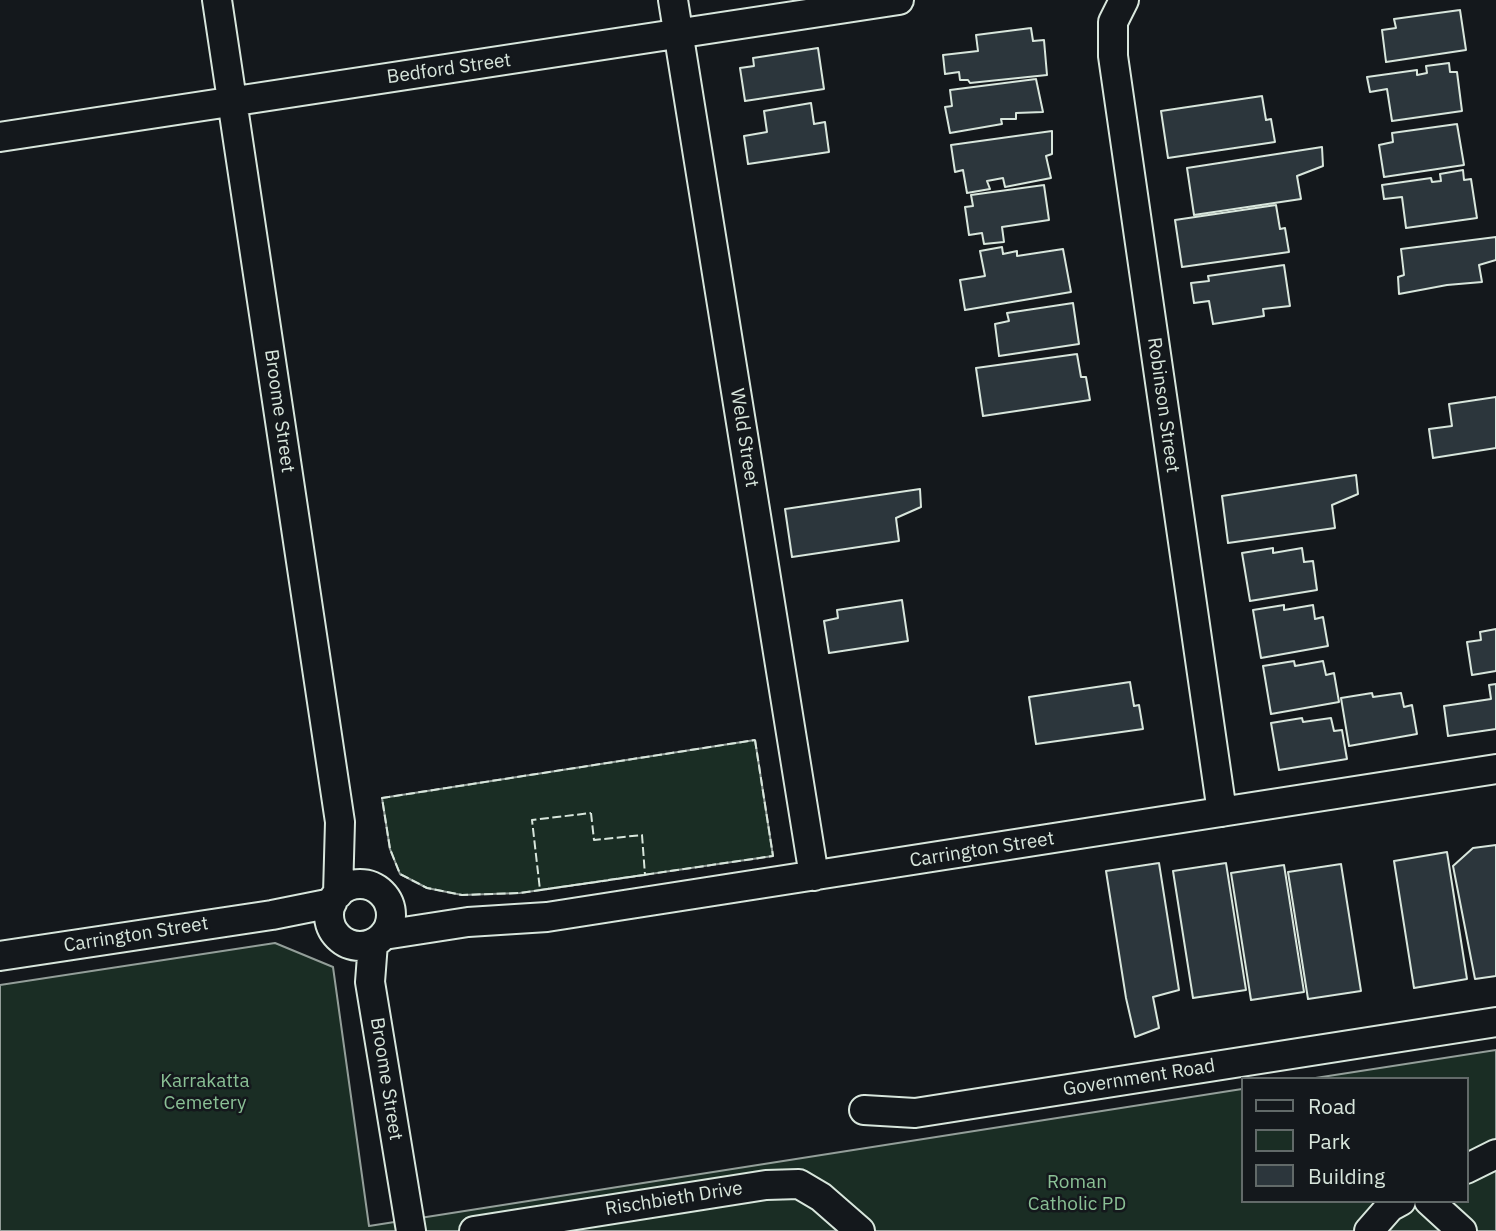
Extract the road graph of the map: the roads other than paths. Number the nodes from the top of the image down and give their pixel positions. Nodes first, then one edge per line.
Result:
1 (217, 0) edge
2 (673, 0) edge
3 (899, 0) edge
4 (1124, 0) edge
5 (678, 35) junction
6 (233, 101) junction
7 (0, 137) edge
8 (1496, 769) edge
9 (1222, 812) junction
10 (341, 822) junction
11 (814, 876) junction
12 (379, 895) junction
13 (334, 907) junction
14 (468, 922) junction
15 (369, 941) junction
16 (0, 956) edge
17 (1496, 1022) edge
18 (864, 1110) dead end
19 (1496, 1154) edge
20 (1468, 1168) edge
21 (1397, 1203) edge
22 (1431, 1203) edge
23 (411, 1231) edge
24 (474, 1231) edge
25 (860, 1231) edge
26 (1369, 1231) edge
27 (1462, 1231) edge

1 - 6 street, Broome Street
2 - 5 street, Weld Street
3 - 5 street, Bedford Street
4 - 9 street, Robinson Street
5 - 6 street, Bedford Street
5 - 11 street, Weld Street
6 - 7 street, Bedford Street
6 - 10 street, Broome Street
8 - 9 street, Carrington Street
9 - 11 street, Carrington Street
10 - 12 street, Broome Street
10 - 13 street, Broome Street
11 - 14 street, Carrington Street
12 - 13 street
12 - 14 street, Carrington Street
12 - 15 street
13 - 15 street
13 - 16 street, Carrington Street
14 - 15 street, Carrington Street
15 - 23 street, Broome Street
17 - 18 street, Government Road
19 - 20 street
21 - 26 street
22 - 27 street
24 - 25 street, Rischbieth Drive

